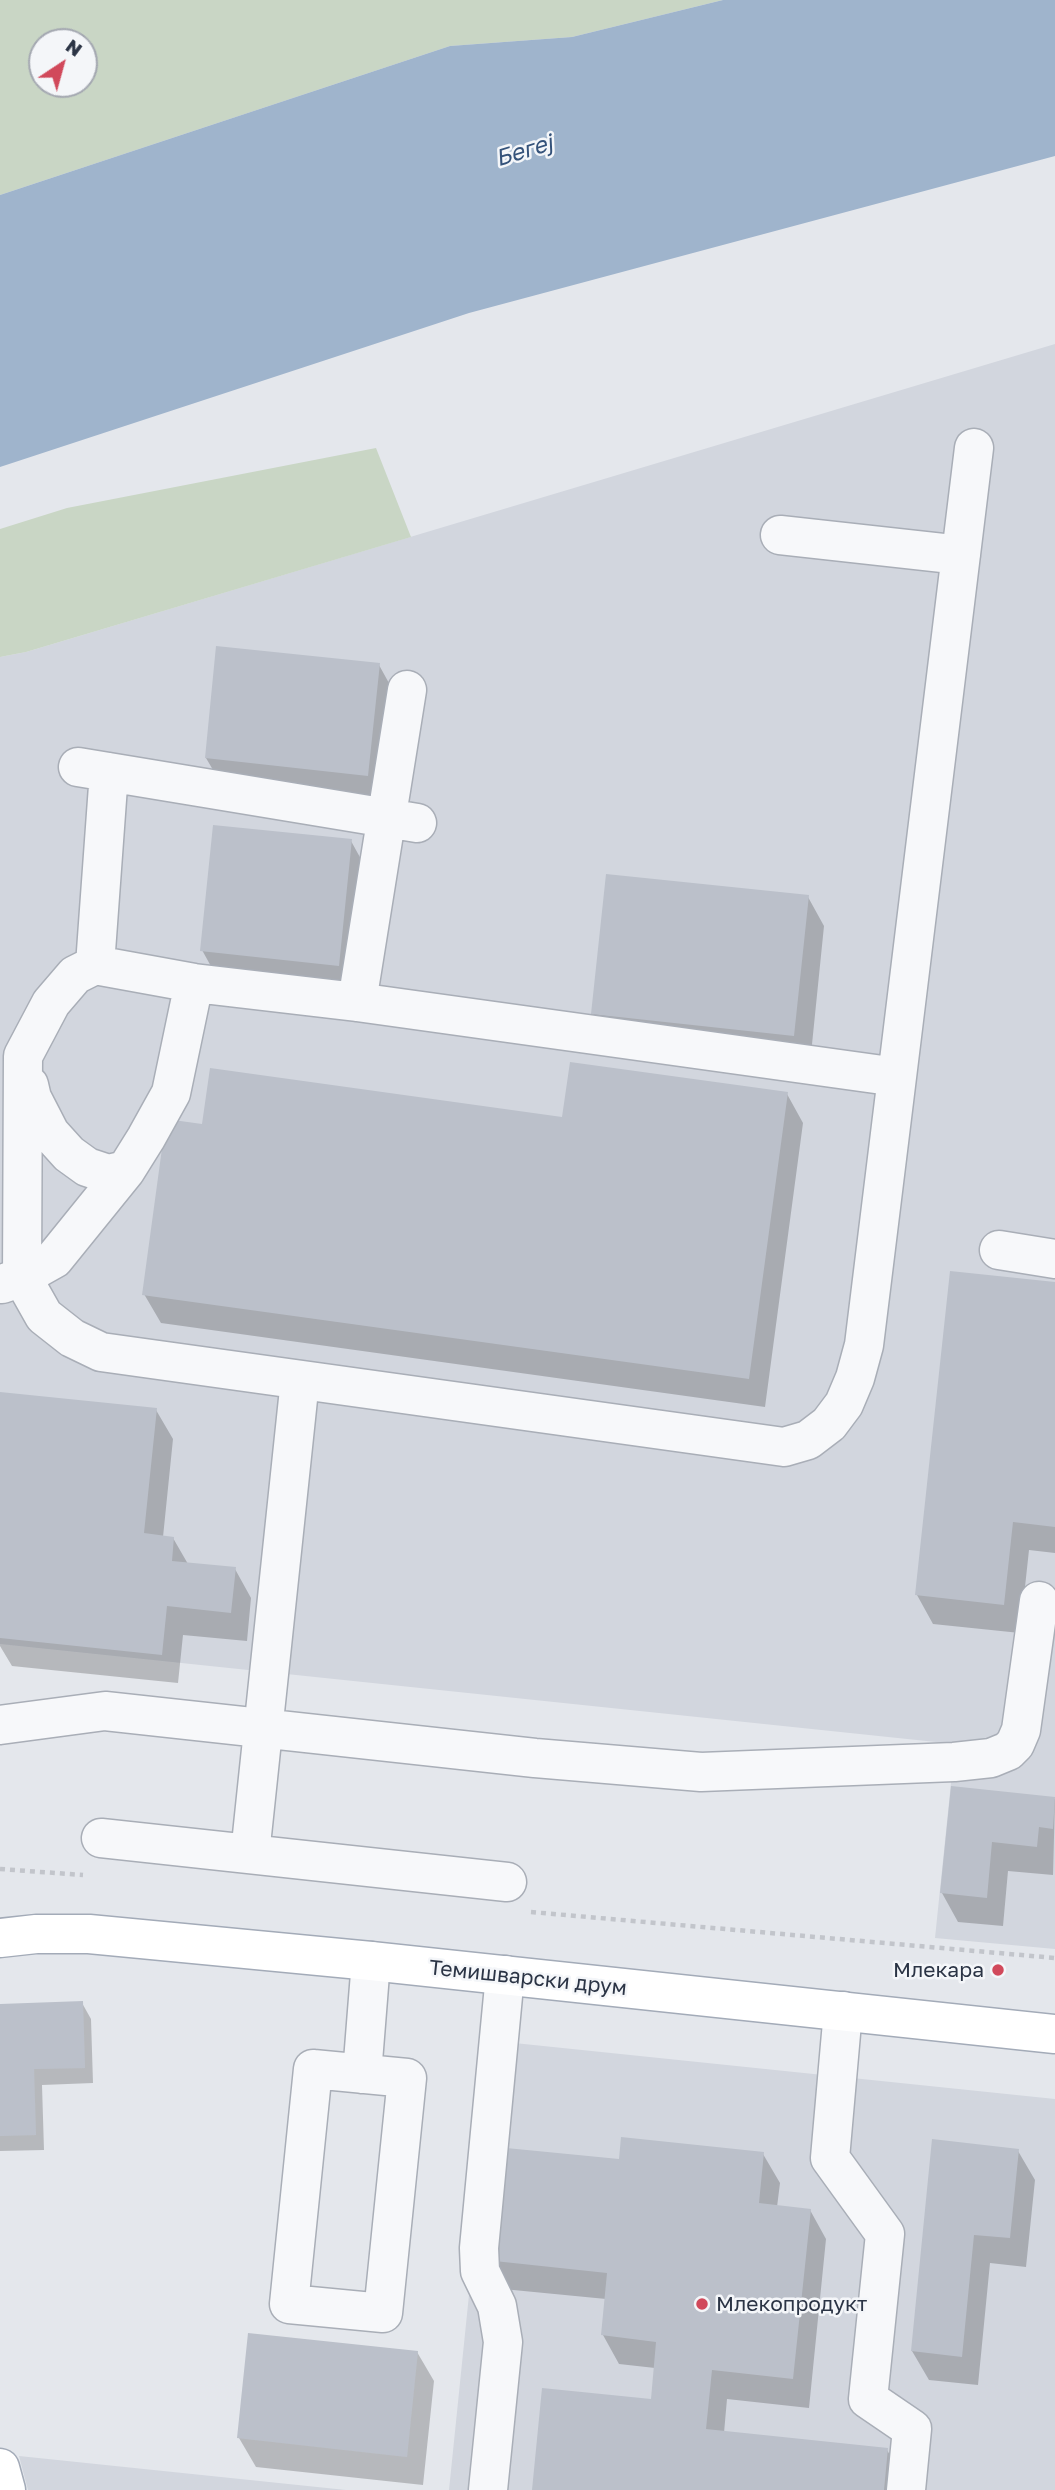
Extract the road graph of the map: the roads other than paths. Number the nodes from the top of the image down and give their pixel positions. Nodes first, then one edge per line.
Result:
1 (975, 448) dead end
2 (780, 535) dead end
3 (961, 555) junction
4 (407, 690) dead end
5 (402, 820) junction
6 (95, 965) junction
7 (194, 983) junction
8 (357, 1002) junction
9 (23, 1056) junction
10 (897, 1077) junction
11 (125, 1170) junction
12 (999, 1251) dead end
13 (1055, 1259) edge
14 (11, 1281) edge
15 (300, 1380) junction
16 (1043, 1616) edge
17 (0, 1726) edge
18 (263, 1728) junction
19 (101, 1838) dead end
20 (250, 1854) junction
21 (507, 1882) dead end
22 (0, 1938) edge
23 (371, 1961) junction
24 (505, 1975) junction
25 (843, 2011) junction
26 (1055, 2034) edge
27 (362, 2074) junction
28 (0, 2468) edge
29 (6, 2490) edge
30 (488, 2490) edge
31 (906, 2490) edge

1 - 3 lane
2 - 3 lane
3 - 10 lane
4 - 5 lane
5 - 6 lane
5 - 8 lane
6 - 7 lane
6 - 9 lane
7 - 8 lane
7 - 11 lane
8 - 10 lane
9 - 11 lane
9 - 14 lane
10 - 15 lane
11 - 14 lane
12 - 13 lane
14 - 15 lane
15 - 18 lane
16 - 18 lane
17 - 18 lane
18 - 20 lane
19 - 20 lane
20 - 21 lane
22 - 23 main road, Темишварски друм
23 - 24 main road, Темишварски друм
23 - 27 lane
24 - 25 main road, Темишварски друм
24 - 30 lane
25 - 26 main road, Темишварски друм
25 - 31 lane
27 - 27 lane
28 - 29 main road

